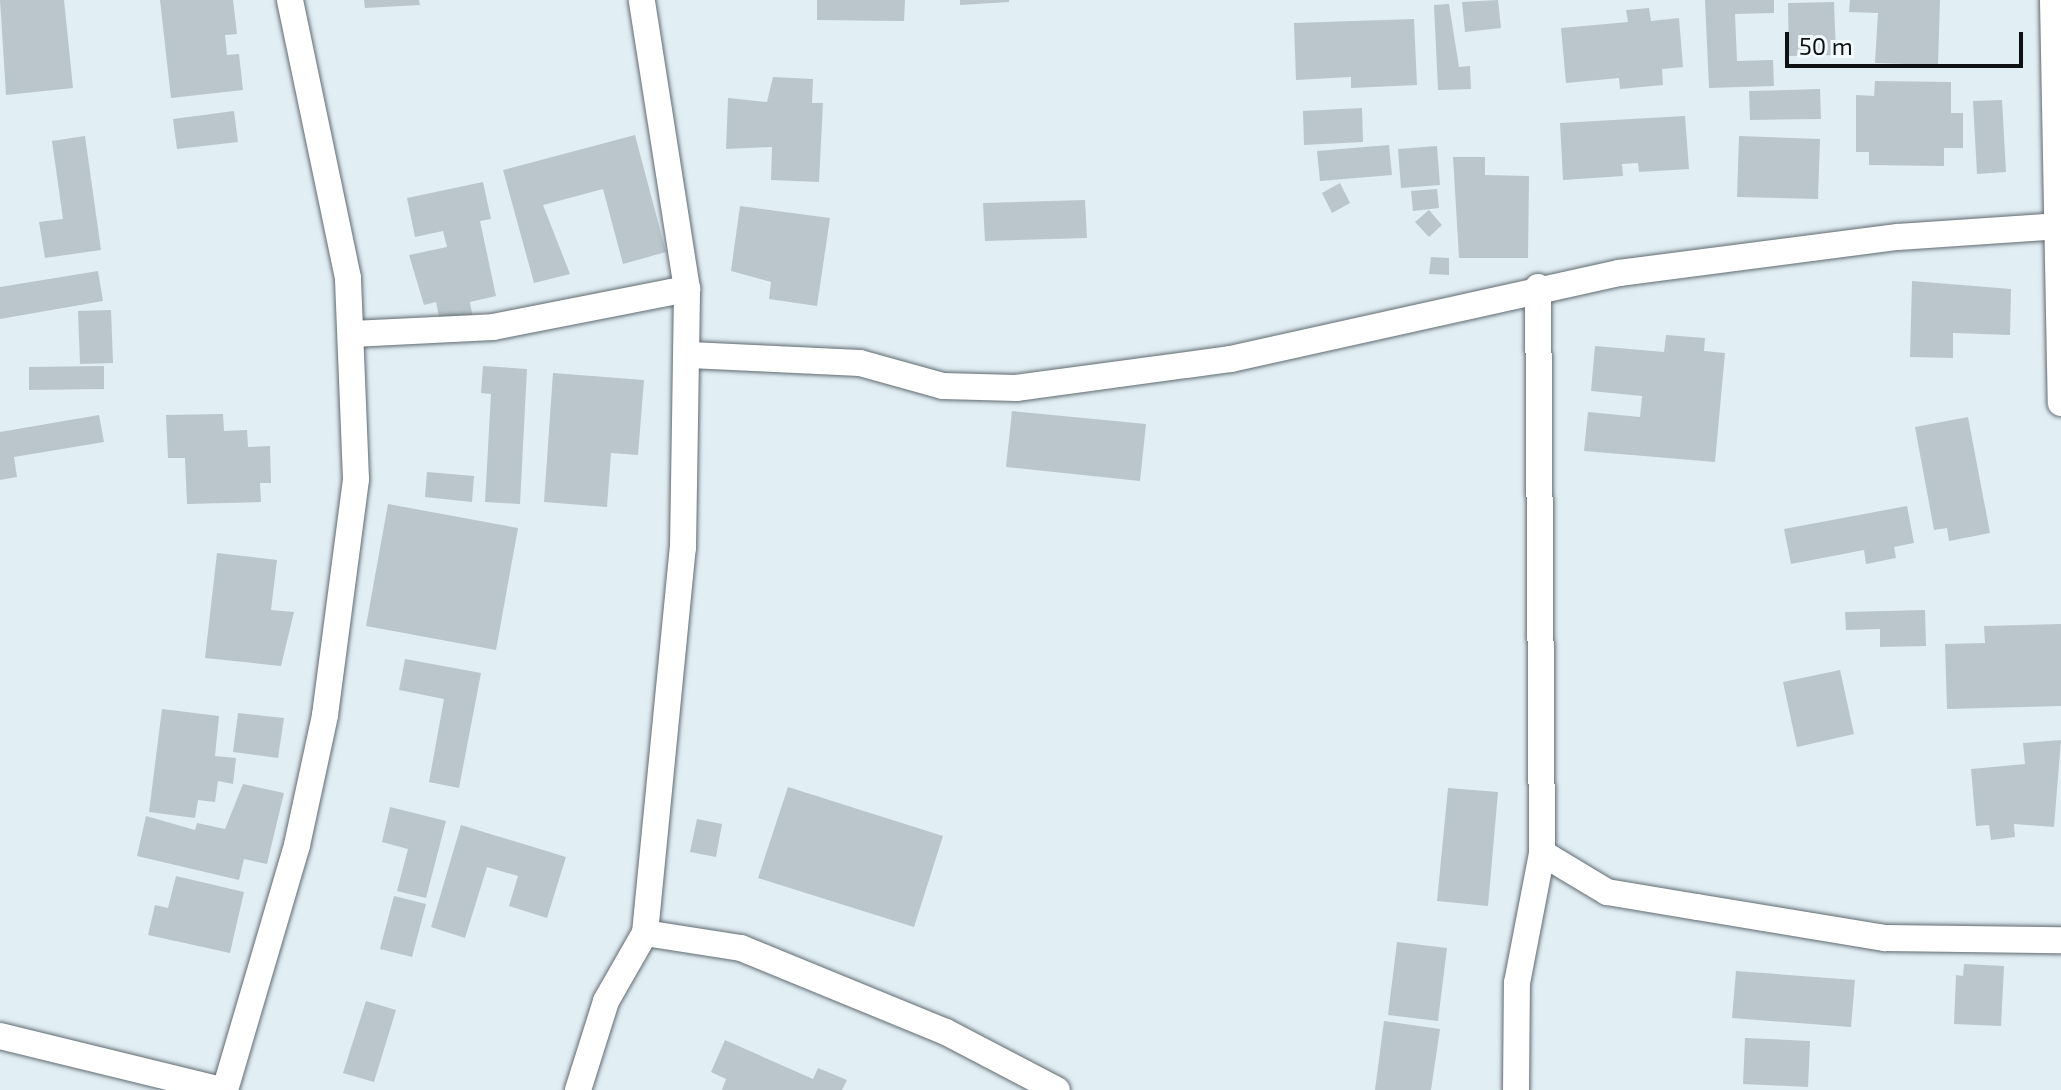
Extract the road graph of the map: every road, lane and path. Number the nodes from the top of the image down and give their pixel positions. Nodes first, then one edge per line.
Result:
1 (290, 0) edge
2 (642, 0) edge
3 (2053, 0) edge
4 (2057, 226) edge
5 (1538, 287) junction
6 (687, 289) junction
7 (352, 334) junction
8 (690, 355) junction
9 (2061, 403) edge
10 (1542, 853) junction
11 (645, 933) junction
12 (2061, 940) edge
13 (0, 1036) edge
14 (224, 1090) edge
15 (578, 1090) edge
16 (1057, 1090) edge
17 (1516, 1090) edge

1 - 7 street
2 - 6 street
3 - 4 street
4 - 5 street
4 - 9 street
5 - 8 street
5 - 10 street
6 - 7 street
6 - 8 street
7 - 14 street
8 - 11 street
10 - 12 street
10 - 17 street
11 - 15 street
11 - 16 street
13 - 14 street

